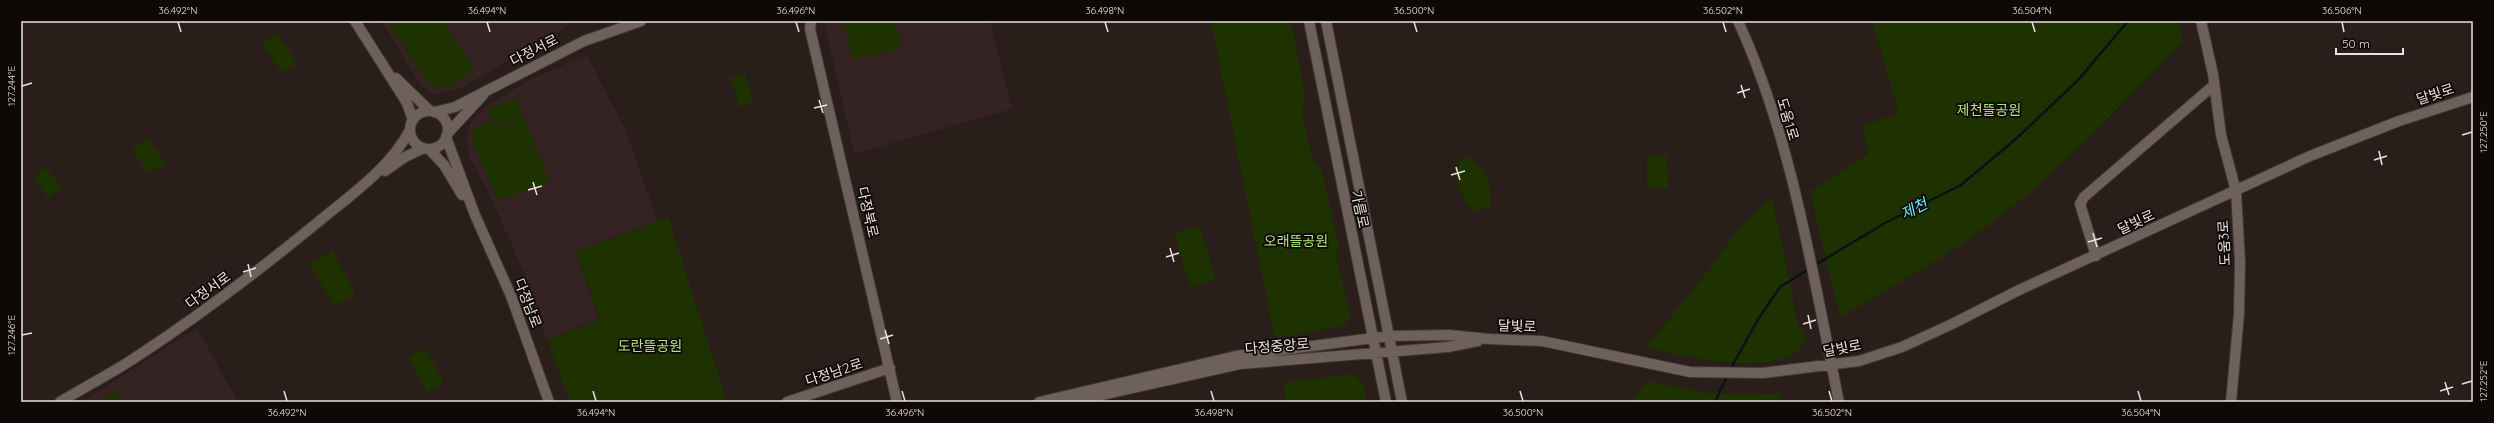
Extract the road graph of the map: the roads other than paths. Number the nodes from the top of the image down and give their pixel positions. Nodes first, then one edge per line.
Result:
1 (354, 21) edge
2 (641, 21) edge
3 (1309, 21) edge
4 (1326, 21) edge
5 (1738, 21) edge
6 (2201, 21) edge
7 (809, 24) edge
8 (382, 64) junction
9 (2214, 85) junction
10 (487, 91) junction
11 (2473, 97) edge
12 (432, 112) junction
13 (413, 120) junction
14 (410, 130) junction
15 (446, 135) junction
16 (427, 149) junction
17 (361, 186) junction
18 (2236, 191) junction
19 (475, 215) junction
20 (2096, 256) junction
21 (1389, 336) junction
22 (1373, 338) junction
23 (1490, 340) junction
24 (1391, 351) junction
25 (1376, 353) junction
26 (1832, 366) junction
27 (890, 368) junction
28 (60, 402) edge
29 (549, 402) edge
30 (786, 402) edge
31 (897, 402) edge
32 (1039, 402) edge
33 (1070, 402) edge
34 (1386, 402) edge
35 (1402, 402) edge
36 (1839, 402) edge
37 (2231, 402) edge

1 - 8 street
2 - 10 street, 다정서로
3 - 22 street, 가름로
4 - 21 street, 가름로
5 - 26 street, 도움1로
6 - 9 street, 도움3로
7 - 27 street, 다정북로
8 - 12 street
8 - 13 street
9 - 18 street, 도움3로
9 - 20 street
10 - 12 street, 다정서로
10 - 15 street
11 - 18 street, 달빛로
12 - 13 street
12 - 15 street
13 - 14 street
14 - 16 street
14 - 17 street
15 - 16 street
15 - 19 street
16 - 17 street
16 - 19 street
17 - 28 street, 다정서로
18 - 20 street, 달빛로
18 - 37 street, 도움3로
19 - 29 street, 다정남로
20 - 26 street, 달빛로
21 - 22 street, 다정중앙로
21 - 23 street, 달빛로
21 - 24 street, 가름로
22 - 25 street, 가름로
22 - 32 street, 다정중앙로
23 - 24 street, 다정중앙로
23 - 26 street, 달빛로
24 - 25 street, 다정중앙로
24 - 35 street, 가름로
25 - 33 street, 다정중앙로
25 - 34 street, 가름로
26 - 36 street
27 - 30 street, 다정남2로
27 - 31 street, 다정북로

